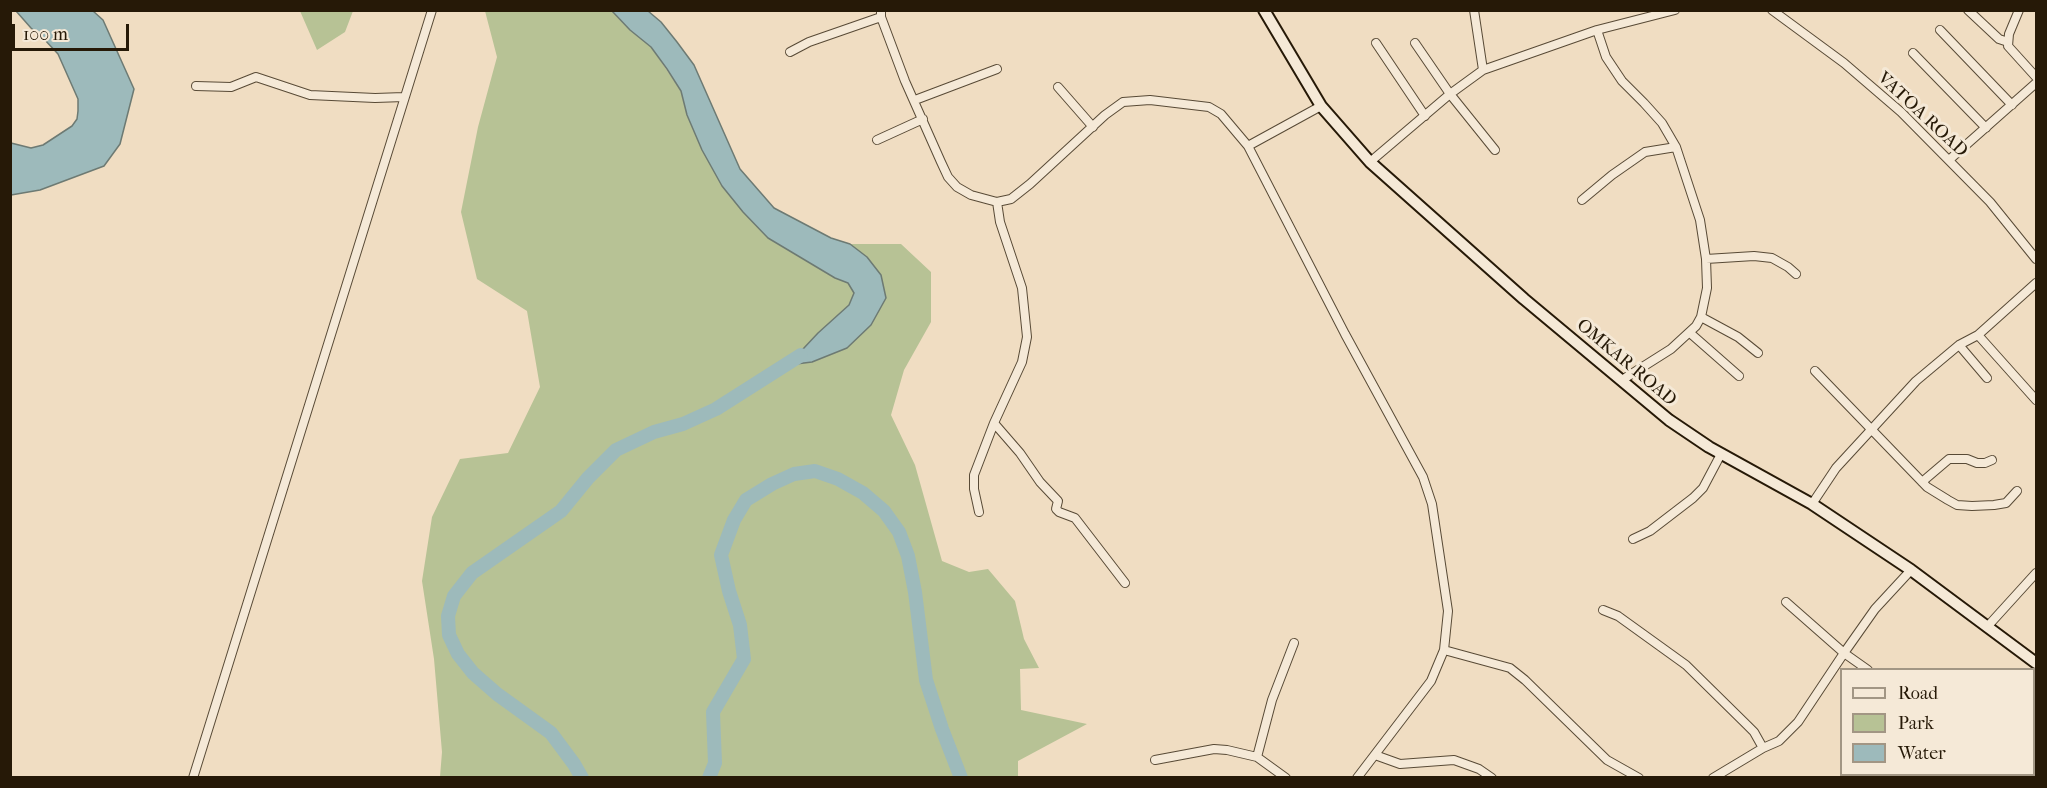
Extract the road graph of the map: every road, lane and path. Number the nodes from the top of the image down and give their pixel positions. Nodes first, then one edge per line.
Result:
1 (432, 10) edge
2 (1264, 10) edge
3 (1474, 10) edge
4 (1674, 10) edge
5 (1772, 10) edge
6 (1968, 10) edge
7 (2019, 10) edge
8 (881, 14) edge
9 (1597, 30) junction
10 (1940, 30) dead end
11 (2008, 42) junction
12 (1376, 43) dead end
13 (1415, 43) dead end
14 (790, 52) dead end
15 (1913, 53) dead end
16 (998, 69) dead end
17 (1483, 70) junction
18 (2037, 77) edge
19 (2037, 83) edge
20 (196, 86) dead end
21 (1058, 87) dead end
22 (1450, 94) junction
23 (404, 97) junction
24 (915, 100) junction
25 (2012, 105) junction
26 (1321, 106) junction
27 (1425, 116) junction
28 (923, 119) junction
29 (1093, 127) junction
30 (1986, 128) junction
31 (877, 141) dead end
32 (1248, 146) junction
33 (1677, 147) junction
34 (1495, 150) dead end
35 (1949, 160) junction
36 (1370, 162) junction
37 (1582, 200) dead end
38 (997, 202) junction
39 (1706, 259) junction
40 (2037, 259) edge
41 (1796, 274) dead end
42 (2037, 283) edge
43 (1701, 317) junction
44 (1690, 333) junction
45 (1978, 335) junction
46 (1959, 345) junction
47 (1758, 353) dead end
48 (1815, 370) dead end
49 (1739, 376) dead end
50 (1988, 378) dead end
51 (1622, 380) junction
52 (2037, 400) edge
53 (994, 423) junction
54 (1871, 429) junction
55 (1721, 454) junction
56 (1992, 460) dead end
57 (1922, 482) junction
58 (2017, 491) dead end
59 (1812, 504) junction
60 (979, 512) dead end
61 (1633, 539) dead end
62 (1911, 570) junction
63 (2037, 573) edge
64 (1125, 584) dead end
65 (1786, 602) dead end
66 (1603, 610) dead end
67 (1987, 627) junction
68 (1294, 643) dead end
69 (1444, 650) junction
70 (1844, 653) junction
71 (2037, 663) edge
72 (1866, 668) edge
73 (1763, 748) junction
74 (1375, 755) junction
75 (1257, 757) junction
76 (1155, 760) dead end
77 (1274, 774) edge
78 (193, 777) edge
79 (1286, 777) edge
80 (1357, 777) edge
81 (1492, 777) edge
82 (1639, 777) edge
83 (1713, 777) edge

1 - 23 street
2 - 26 street, OMKAR ROAD
3 - 17 street
4 - 9 street
5 - 35 street, VATOA ROAD
6 - 11 street
7 - 11 street
8 - 14 street
8 - 24 street
9 - 17 street
9 - 33 street
10 - 25 street
11 - 18 street
12 - 27 street
13 - 22 street
15 - 30 street
16 - 24 street
17 - 22 street
19 - 25 street
20 - 23 street
21 - 29 street
22 - 27 street
22 - 34 street
23 - 78 street
24 - 28 street
25 - 30 street
26 - 32 street
26 - 36 street, OMKAR ROAD
27 - 36 street
28 - 31 street
28 - 38 street
29 - 32 street
29 - 38 street
30 - 35 street
32 - 69 street
33 - 37 street
33 - 39 street
35 - 40 street, VATOA ROAD
36 - 51 street, OMKAR ROAD
38 - 53 street
39 - 41 street
39 - 43 street
42 - 45 street
43 - 44 street
43 - 47 street
44 - 49 street
44 - 51 street
45 - 46 street
45 - 52 street
46 - 50 street
46 - 54 street
48 - 54 street
51 - 55 street, OMKAR ROAD
53 - 60 street
53 - 64 street
54 - 57 street
54 - 59 street
55 - 59 street, OMKAR ROAD
55 - 61 street
56 - 57 street
57 - 58 street
59 - 62 street, OMKAR ROAD
62 - 67 street, OMKAR ROAD
62 - 70 street
63 - 67 street
65 - 70 street
66 - 73 street
67 - 71 street, OMKAR ROAD
68 - 75 street
69 - 74 street
69 - 82 street
70 - 72 street
70 - 73 street
73 - 83 street
74 - 80 street
74 - 81 street
75 - 76 street
75 - 77 street
77 - 79 street

